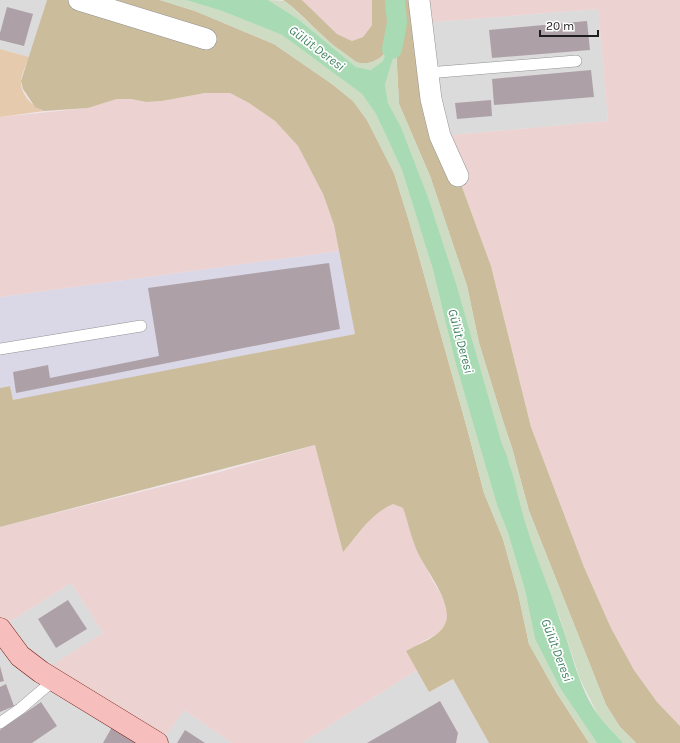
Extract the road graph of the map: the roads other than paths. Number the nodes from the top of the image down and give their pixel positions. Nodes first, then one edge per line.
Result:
1 (79, 0) edge
2 (419, 0) edge
3 (206, 39) dead end
4 (576, 61) dead end
5 (427, 73) junction
6 (458, 176) dead end
7 (141, 326) dead end
8 (0, 349) edge
9 (0, 629) edge
10 (54, 680) junction
11 (0, 723) edge
12 (157, 743) edge

1 - 3 street
2 - 5 street
4 - 5 lane
5 - 6 street
7 - 8 lane
9 - 10 street
10 - 11 lane
10 - 12 street

